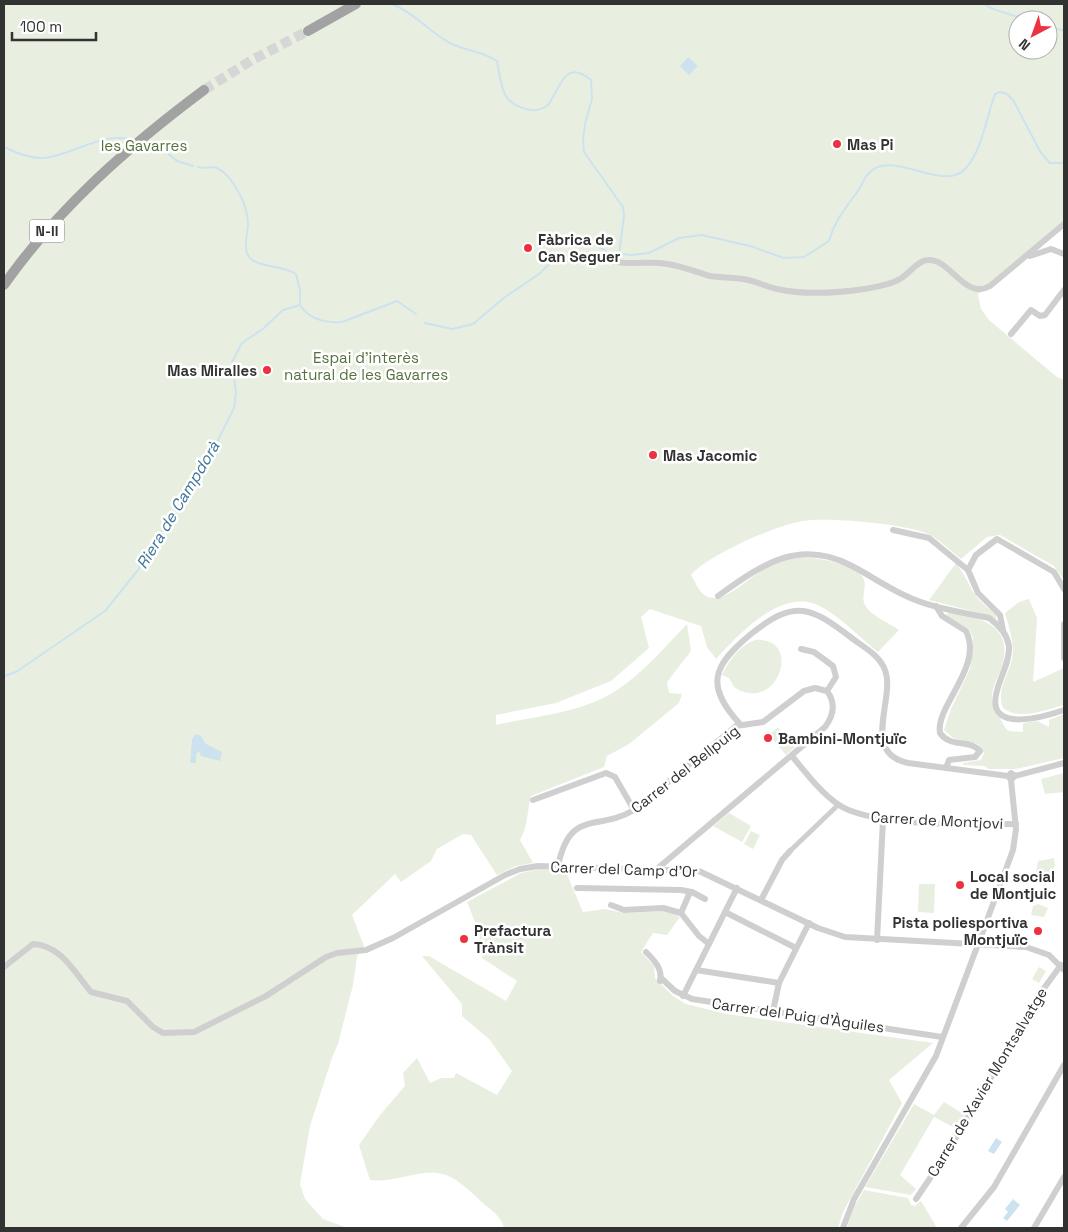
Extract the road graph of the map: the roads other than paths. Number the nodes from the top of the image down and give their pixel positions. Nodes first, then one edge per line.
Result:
1 (356, 4) edge
2 (308, 31) tunnel mouth
3 (204, 90) tunnel mouth
4 (1064, 224) edge
5 (1064, 254) edge
6 (607, 259) dead end
7 (1012, 267) junction
8 (4, 285) edge
9 (1064, 290) edge
10 (1011, 334) dead end
11 (893, 530) dead end
12 (968, 570) junction
13 (1064, 588) edge
14 (718, 596) dead end
15 (936, 606) junction
16 (1064, 624) edge
17 (1003, 630) junction
18 (801, 649) dead end
19 (1064, 658) edge
20 (827, 691) junction
21 (1064, 710) edge
22 (740, 724) junction
23 (792, 756) junction
24 (1064, 763) edge
25 (946, 768) junction
26 (1011, 777) junction
27 (533, 800) dead end
28 (838, 805) junction
29 (634, 810) junction
30 (883, 820) junction
31 (1016, 824) junction
32 (790, 851) joint
33 (558, 866) junction
34 (658, 868) junction
35 (577, 888) dead end
36 (737, 888) junction
37 (690, 892) junction
38 (705, 899) dead end
39 (761, 900) junction
40 (611, 905) dead end
41 (681, 912) junction
42 (725, 912) junction
43 (809, 924) junction
44 (877, 940) junction
45 (709, 944) junction
46 (977, 944) junction
47 (796, 948) junction
48 (646, 952) dead end
49 (4, 967) edge
50 (1062, 968) edge
51 (696, 970) junction
52 (779, 983) junction
53 (683, 996) junction
54 (773, 1011) junction
55 (942, 1037) junction
56 (1064, 1064) edge
57 (1064, 1177) edge
58 (916, 1199) dead end
59 (842, 1228) edge
60 (962, 1228) edge
61 (1034, 1228) edge

1 - 2 highway
3 - 8 highway, N-II
4 - 7 street
5 - 7 street
6 - 7 street
9 - 10 street
11 - 12 street
12 - 13 street
12 - 17 street
14 - 15 street
15 - 17 street
15 - 25 street
16 - 19 street
17 - 21 street
18 - 20 street
20 - 22 street, Carrer del Bellpuig
20 - 23 street
22 - 25 street
22 - 29 street, Carrer del Bellpuig
23 - 28 street, Carrer de Montjovi
23 - 34 street
24 - 26 street
25 - 26 street
26 - 31 street
27 - 29 street
28 - 30 street, Carrer de Montjovi
28 - 32 street
29 - 33 street, Carrer del Bellpuig
30 - 31 street, Carrer de Montjovi
30 - 44 street
31 - 46 street
32 - 39 street
33 - 34 street, Carrer del Camp d'Or
33 - 49 street, Carrer del Camp d'Or
34 - 36 street, Carrer del Camp d'Or
35 - 37 street
36 - 39 street, Carrer del Camp d'Or
36 - 42 street
37 - 38 street
37 - 41 street
39 - 43 street, Carrer del Camp d'Or
40 - 41 street
41 - 45 street
42 - 45 street
42 - 47 street
43 - 44 street, Carrer del Camp d'Or
43 - 47 street
44 - 46 street, Carrer del Camp d'Or
45 - 51 street
46 - 50 street, Carrer del Camp d'Or
46 - 55 street
47 - 52 street
48 - 53 street, Carrer del Puig d'Àguiles
50 - 58 street, Carrer de Xavier Montsalvatge
51 - 52 street
51 - 53 street
52 - 54 street
53 - 54 street, Carrer del Puig d'Àguiles
54 - 55 street, Carrer del Puig d'Àguiles
55 - 59 street
56 - 60 street
57 - 61 street

